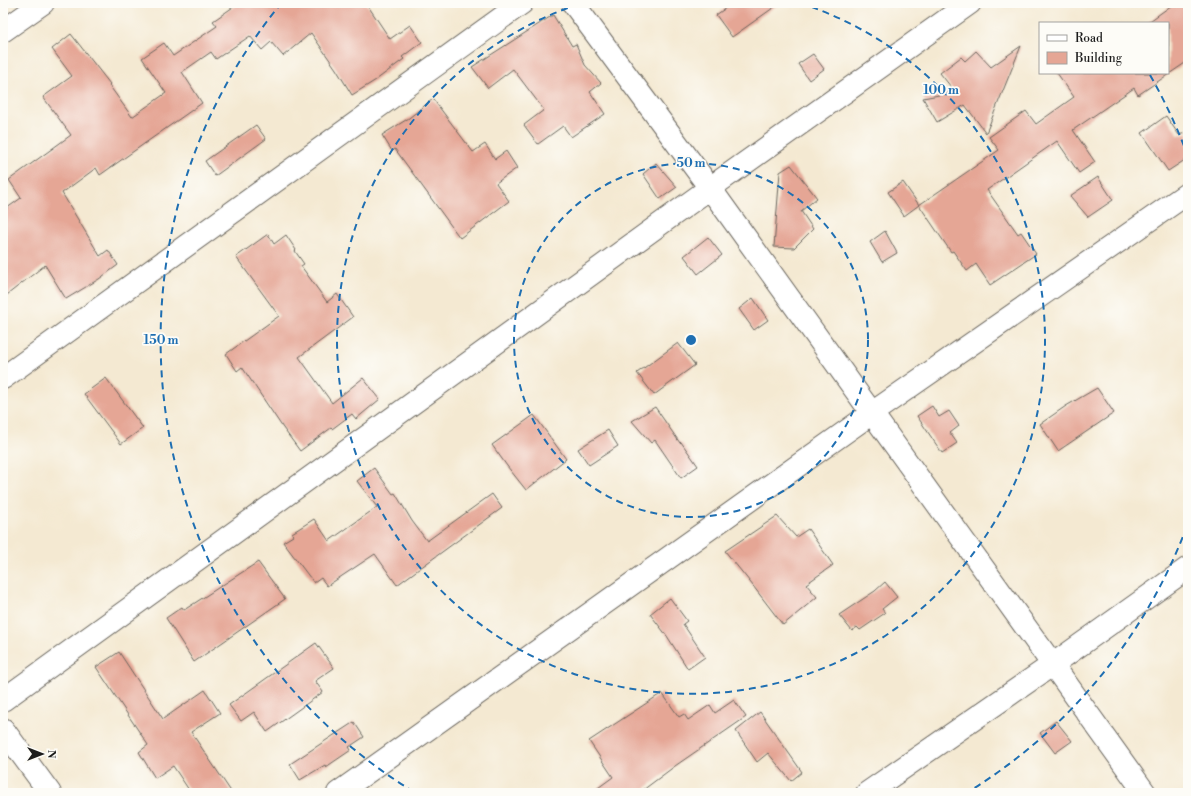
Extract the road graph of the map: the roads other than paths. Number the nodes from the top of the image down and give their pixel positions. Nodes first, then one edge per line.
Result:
1 (42, 3) edge
2 (522, 3) edge
3 (573, 3) edge
4 (970, 3) edge
5 (3, 31) edge
6 (710, 188) junction
7 (1188, 192) edge
8 (3, 378) edge
9 (872, 413) junction
10 (1188, 568) edge
11 (1052, 665) junction
12 (3, 700) edge
13 (3, 729) edge
14 (50, 793) edge
15 (338, 793) edge
16 (867, 793) edge
17 (1145, 793) edge

1 - 5 street
2 - 8 street
3 - 6 street
4 - 6 street
6 - 9 street
6 - 12 street
7 - 9 street
9 - 11 street
9 - 15 street
10 - 11 street
11 - 16 street
11 - 17 street
13 - 14 street

